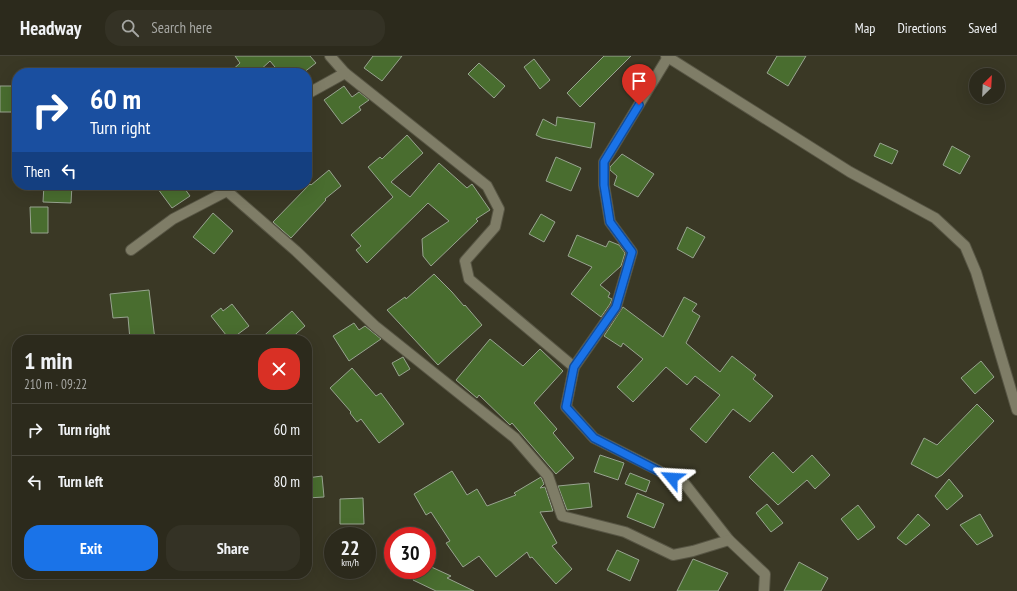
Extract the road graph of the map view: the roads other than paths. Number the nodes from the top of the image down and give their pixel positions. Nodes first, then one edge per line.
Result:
1 (330, 56) edge
2 (667, 56) edge
3 (345, 72) junction
4 (312, 91) edge
5 (226, 190) edge
6 (232, 190) edge
7 (131, 250) dead end
8 (574, 367) junction
9 (1017, 410) edge
10 (729, 540) junction
11 (764, 591) edge

1 - 3 street
2 - 8 street
2 - 9 street
3 - 4 street
3 - 8 street
5 - 7 street
6 - 10 street
8 - 10 street
10 - 11 street

